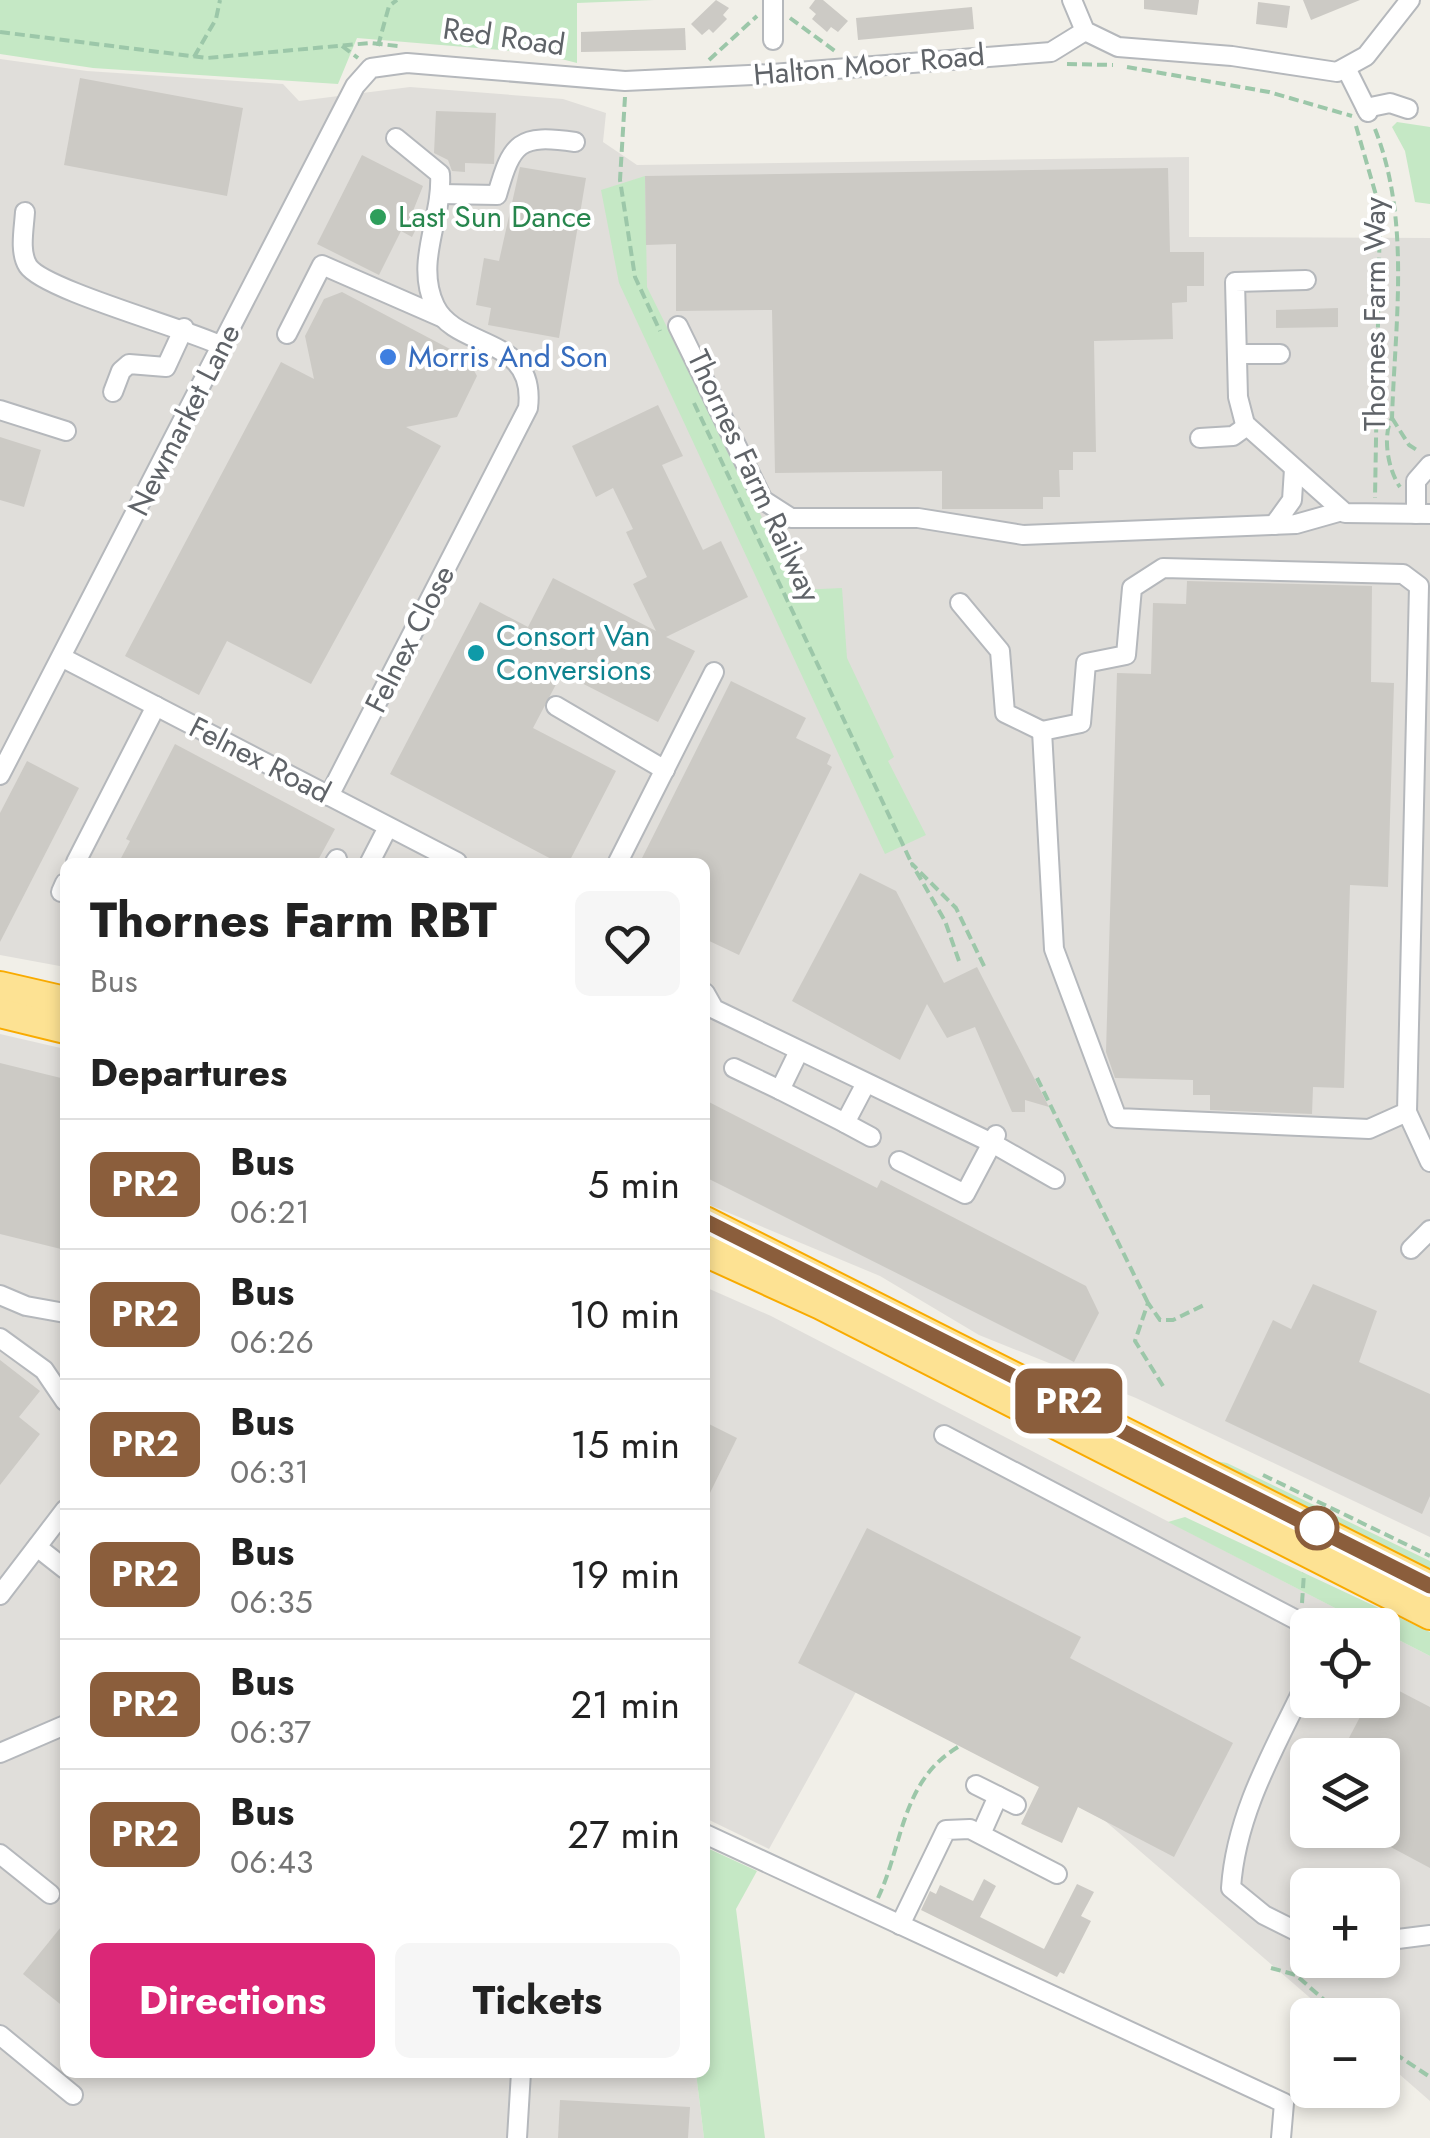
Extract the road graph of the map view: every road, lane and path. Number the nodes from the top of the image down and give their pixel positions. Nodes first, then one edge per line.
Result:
1 (220, 0) edge
2 (397, 0) edge
3 (772, 0) edge
4 (1072, 0) edge
5 (1410, 0) edge
6 (1084, 31) junction
7 (0, 32) edge
8 (773, 40) dead end
9 (378, 44) junction
10 (403, 46) dead end
11 (194, 57) junction
12 (1065, 64) dead end
13 (371, 68) junction
14 (1350, 68) junction
15 (625, 86) junction
16 (1408, 109) dead end
17 (1362, 112) junction
18 (396, 138) dead end
19 (575, 142) dead end
20 (1381, 145) dead end
21 (442, 194) junction
22 (25, 212) dead end
23 (1306, 280) dead end
24 (446, 320) junction
25 (678, 326) dead end
26 (184, 328) junction
27 (287, 334) dead end
28 (222, 346) junction
29 (668, 348) dead end
30 (1237, 354) junction
31 (1280, 354) dead end
32 (113, 392) dead end
33 (693, 401) dead end
34 (0, 410) edge
35 (1392, 418) junction
36 (1247, 426) junction
37 (66, 431) dead end
38 (1200, 438) dead end
39 (1430, 462) edge
40 (1294, 470) junction
41 (1420, 509) edge
42 (1342, 511) junction
43 (1375, 516) junction
44 (1274, 525) junction
45 (960, 603) dead end
46 (63, 658) junction
47 (714, 672) dead end
48 (156, 706) junction
49 (556, 706) dead end
50 (1042, 731) junction
51 (665, 770) junction
52 (0, 775) edge
53 (329, 796) junction
54 (388, 827) junction
55 (78, 858) edge
56 (372, 858) edge
57 (449, 858) edge
58 (620, 858) edge
59 (912, 864) junction
60 (959, 962) dead end
61 (986, 968) dead end
62 (0, 986) edge
63 (60, 1000) edge
64 (710, 1001) edge
65 (0, 1013) edge
66 (60, 1028) edge
67 (799, 1051) junction
68 (734, 1068) dead end
69 (1036, 1078) dead end
70 (865, 1085) junction
71 (780, 1090) junction
72 (1407, 1112) junction
73 (845, 1123) junction
74 (871, 1137) dead end
75 (994, 1139) junction
76 (898, 1161) dead end
77 (1430, 1162) edge
78 (1054, 1179) dead end
79 (710, 1224) edge
80 (1430, 1230) edge
81 (1411, 1248) dead end
82 (710, 1254) edge
83 (0, 1295) edge
84 (1148, 1302) junction
85 (1204, 1305) dead end
86 (60, 1312) edge
87 (0, 1338) edge
88 (1164, 1386) dead end
89 (60, 1394) edge
90 (944, 1435) dead end
91 (1247, 1467) dead end
92 (60, 1516) edge
93 (37, 1546) junction
94 (1306, 1553) junction
95 (1430, 1556) edge
96 (60, 1565) edge
97 (1430, 1586) edge
98 (0, 1595) edge
99 (1304, 1608) edge
100 (1430, 1614) edge
101 (1290, 1617) edge
102 (1290, 1717) edge
103 (60, 1727) edge
104 (958, 1748) dead end
105 (0, 1754) edge
106 (976, 1784) dead end
107 (998, 1796) junction
108 (1016, 1805) dead end
109 (981, 1834) junction
110 (710, 1836) edge
111 (0, 1854) edge
112 (1044, 1873) dead end
113 (50, 1894) dead end
114 (872, 1912) junction
115 (900, 1925) junction
116 (1290, 1928) edge
117 (1430, 1935) edge
118 (1400, 1939) edge
119 (1271, 1968) dead end
120 (1322, 1998) edge
121 (0, 2035) edge
122 (1400, 2057) edge
123 (1430, 2077) edge
124 (521, 2078) edge
125 (73, 2094) dead end
126 (518, 2138) edge
127 (1281, 2138) edge

1 - 11 path
2 - 9 path
3 - 8 street
4 - 6 street
5 - 14 street
6 - 14 street
6 - 15 street, Halton Moor Road
7 - 11 path, Red Road
9 - 10 path, Red Road
9 - 11 path, Red Road
9 - 13 path
12 - 17 path
13 - 15 street, Halton Moor Road
13 - 28 street, Newmarket Lane
14 - 17 street
15 - 29 path, Thornes Farm Railway
16 - 17 street
17 - 43 path, Thornes Farm Way
18 - 21 street
19 - 21 street
20 - 35 path, Thornes Farm Way
21 - 24 street
22 - 26 street
23 - 30 street
24 - 27 street
24 - 53 street, Felnex Close
25 - 44 street
26 - 28 street
26 - 32 street
28 - 46 street, Newmarket Lane
30 - 31 street
30 - 36 street
33 - 59 path, Thornes Farm Railway
34 - 37 street
35 - 39 path
35 - 41 path, Thornes Farm Way
36 - 38 street
36 - 40 street
39 - 41 street
40 - 42 street
40 - 44 street
41 - 43 street
42 - 43 street
42 - 44 street
45 - 50 street
46 - 48 street, Felnex Road
46 - 52 street, Newmarket Lane
47 - 51 street
48 - 53 street, Felnex Road
48 - 55 street
49 - 51 street
50 - 72 street
50 - 72 street
51 - 58 street
53 - 54 street, Felnex Road
54 - 56 street
54 - 57 street, Felnex Road
59 - 60 path, Thornes Farm Railway
59 - 61 path, Thornes Farm Railway
62 - 63 highway
64 - 67 street
65 - 66 highway
67 - 70 street
67 - 71 street
68 - 71 street
69 - 84 path
70 - 73 street
70 - 75 street
71 - 73 street
72 - 77 street
73 - 74 street
75 - 76 street
75 - 78 street
79 - 97 highway
80 - 81 street
82 - 94 highway
83 - 86 street
84 - 85 path
84 - 88 path
87 - 89 street
90 - 101 street
91 - 95 path
92 - 93 street
93 - 96 street
93 - 98 street
94 - 99 path
94 - 100 highway
102 - 116 street
103 - 105 street
104 - 114 path
106 - 107 street
107 - 108 street
107 - 109 street
109 - 112 street
109 - 115 street
110 - 114 street
111 - 113 street
114 - 115 street
115 - 127 street
117 - 118 street
119 - 120 path
121 - 125 street
122 - 123 path
124 - 126 street

